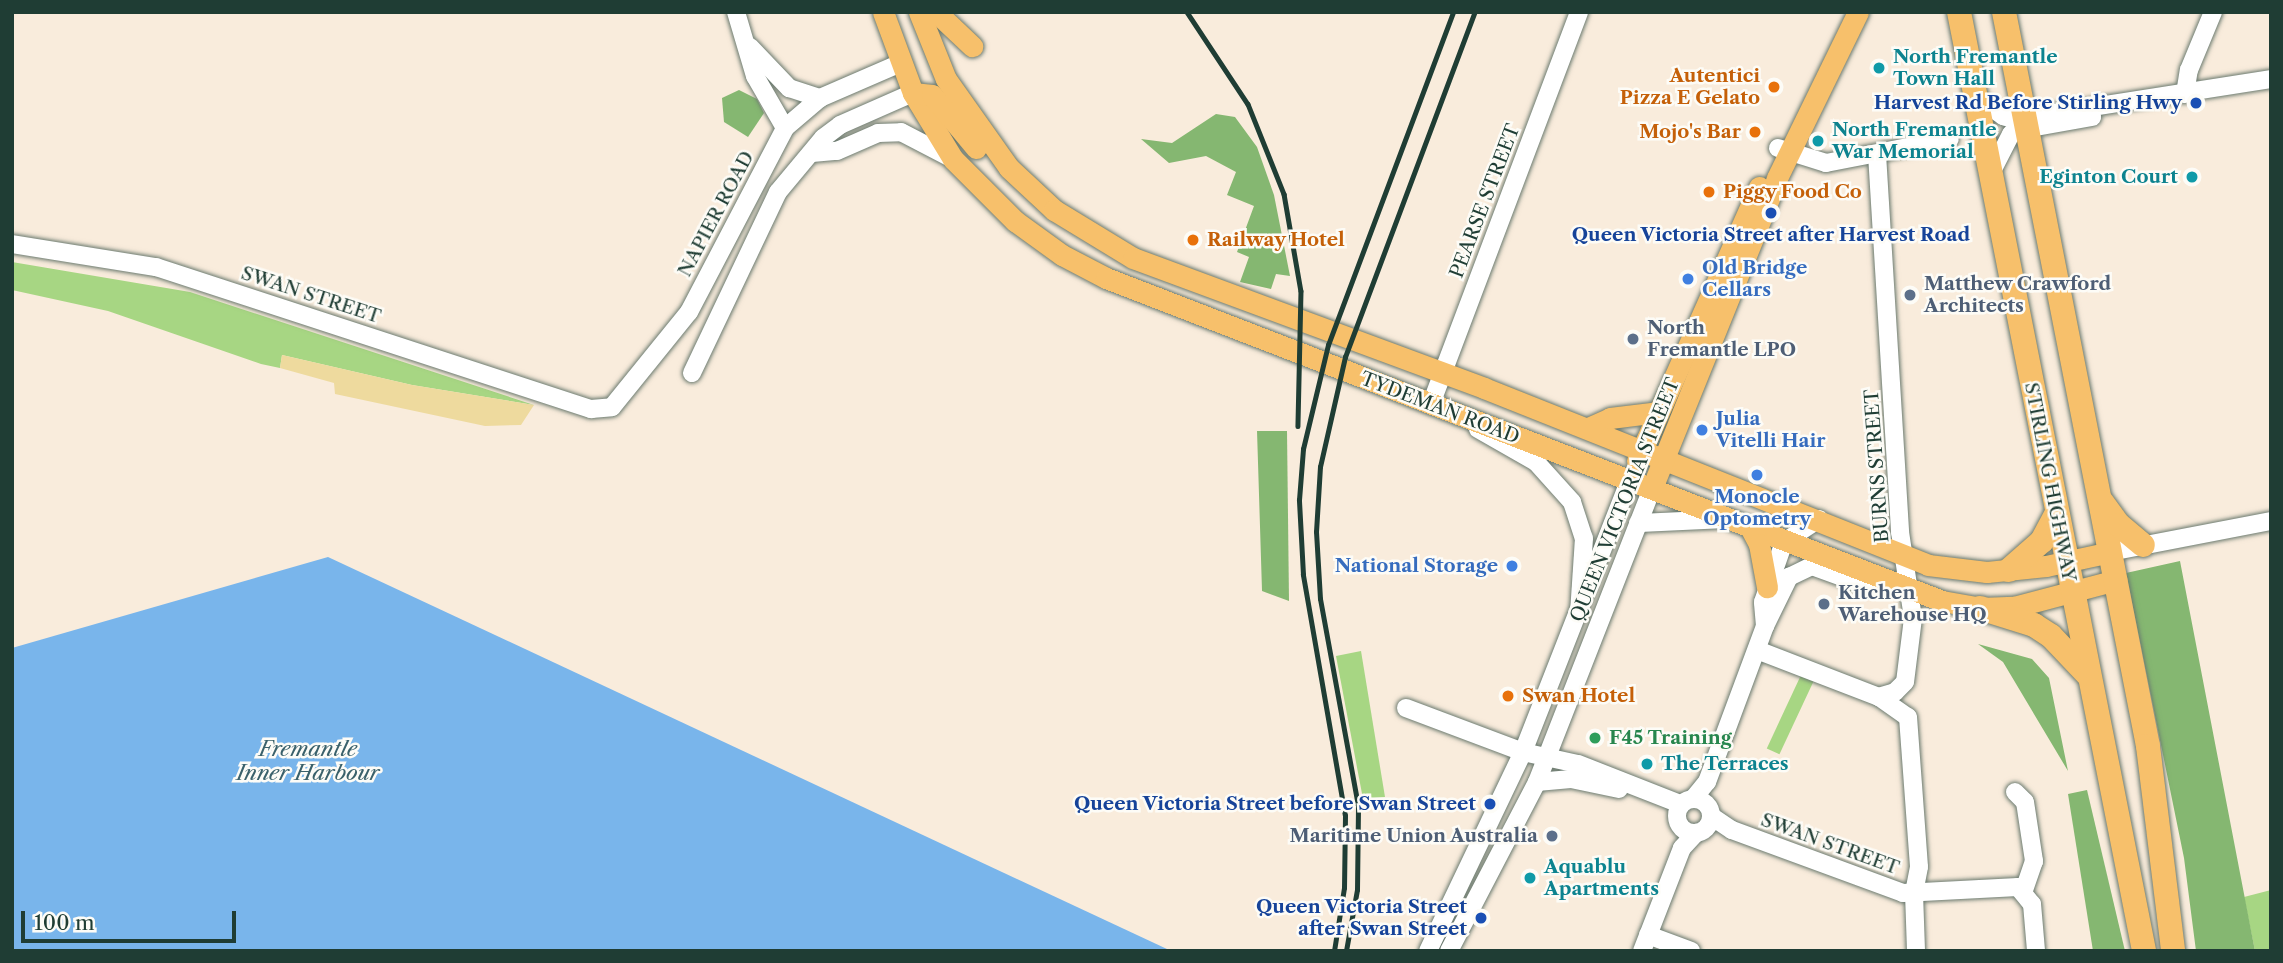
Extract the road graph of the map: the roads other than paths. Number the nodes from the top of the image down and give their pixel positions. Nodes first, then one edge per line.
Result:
1 (736, 12) edge
2 (919, 12) edge
3 (936, 12) edge
4 (1579, 12) edge
5 (1846, 12) edge
6 (1858, 12) edge
7 (1959, 12) edge
8 (2004, 12) edge
9 (2213, 12) edge
10 (883, 13) edge
11 (744, 39) junction
12 (972, 46) dead end
13 (901, 63) junction
14 (2271, 79) edge
15 (913, 93) junction
16 (2185, 94) junction
17 (1973, 95) junction
18 (820, 98) junction
19 (2024, 123) junction
20 (786, 128) junction
21 (1950, 139) dead end
22 (1783, 150) junction
23 (812, 153) junction
24 (1877, 154) junction
25 (953, 159) junction
26 (1989, 177) junction
27 (1035, 193) junction
28 (12, 244) edge
29 (689, 312) junction
30 (712, 323) junction
31 (691, 373) dead end
32 (1443, 373) junction
33 (1431, 404) junction
34 (591, 409) joint
35 (1658, 412) junction
36 (1588, 428) junction
37 (1642, 450) junction
38 (1664, 458) junction
39 (1630, 479) junction
40 (1651, 488) junction
41 (2099, 498) junction
42 (2057, 513) junction
43 (1727, 519) junction
44 (1819, 519) junction
45 (2271, 521) edge
46 (1638, 523) junction
47 (1751, 529) junction
48 (1784, 542) junction
49 (2143, 545) junction
50 (2110, 552) junction
51 (1905, 555) junction
52 (2066, 561) junction
53 (2009, 570) junction
54 (1883, 580) junction
55 (2116, 580) junction
56 (1767, 587) junction
57 (1912, 592) junction
58 (2072, 594) junction
59 (1980, 608) junction
60 (1579, 613) junction
61 (1765, 626) junction
62 (1758, 650) junction
63 (2088, 674) junction
64 (1879, 697) junction
65 (1406, 708) dead end
66 (1523, 752) junction
67 (1548, 757) junction
68 (1537, 782) junction
69 (2015, 792) dead end
70 (1694, 816) junction
71 (2024, 890) junction
72 (1914, 893) junction
73 (1645, 943) edge
74 (1428, 951) edge
75 (1449, 951) edge
76 (1691, 951) edge
77 (1916, 951) edge
78 (2036, 951) edge
79 (2144, 951) edge
80 (2173, 951) edge

1 - 11 street
2 - 27 main road, TYDEMAN ROAD
3 - 12 main road
4 - 32 street, PEARSE STREET
5 - 22 main road, QUEEN VICTORIA STREET
6 - 22 main road, QUEEN VICTORIA STREET
7 - 17 highway, STIRLING HIGHWAY
8 - 19 highway
9 - 16 street
10 - 13 main road, TYDEMAN ROAD
11 - 18 street
11 - 20 street
13 - 15 main road, TYDEMAN ROAD
13 - 18 street, NAPIER ROAD
14 - 16 street
15 - 23 street
15 - 25 main road, TYDEMAN ROAD
15 - 27 main road
16 - 19 street
17 - 19 street
17 - 26 highway, STIRLING HIGHWAY
18 - 20 street, NAPIER ROAD
19 - 26 street
19 - 41 highway
20 - 29 street, NAPIER ROAD
21 - 24 street
22 - 24 street
22 - 35 main road, QUEEN VICTORIA STREET
22 - 38 main road, QUEEN VICTORIA STREET
23 - 25 street
23 - 30 street
24 - 51 street, BURNS STREET
25 - 33 main road, TYDEMAN ROAD
26 - 42 highway, STIRLING HIGHWAY
27 - 32 main road, TYDEMAN ROAD
28 - 34 street, SWAN STREET
29 - 30 street
29 - 34 street, NAPIER ROAD
30 - 31 street
32 - 33 street, PEARSE STREET
32 - 36 main road, TYDEMAN ROAD
33 - 39 main road, TYDEMAN ROAD
33 - 60 street
35 - 36 main road
35 - 37 main road, QUEEN VICTORIA STREET
36 - 37 main road, TYDEMAN ROAD
37 - 38 main road, TYDEMAN ROAD
37 - 39 main road, QUEEN VICTORIA STREET
38 - 40 main road, QUEEN VICTORIA STREET
38 - 44 main road, TYDEMAN ROAD
39 - 40 main road, TYDEMAN ROAD
39 - 60 street, QUEEN VICTORIA STREET
40 - 43 main road, TYDEMAN ROAD
40 - 46 street, QUEEN VICTORIA STREET
41 - 49 highway
41 - 50 highway
42 - 52 highway, STIRLING HIGHWAY
42 - 53 highway
43 - 46 street
43 - 47 main road, TYDEMAN ROAD
44 - 48 street
44 - 51 main road, TYDEMAN ROAD
45 - 49 street
46 - 67 street, QUEEN VICTORIA STREET
47 - 48 main road, TYDEMAN ROAD
47 - 56 main road
48 - 54 main road, TYDEMAN ROAD
48 - 56 street
49 - 50 street
50 - 52 main road, TYDEMAN ROAD
50 - 55 highway
51 - 53 main road, TYDEMAN ROAD
51 - 57 street, BURNS STREET
52 - 53 main road, TYDEMAN ROAD
52 - 58 highway, STIRLING HIGHWAY
54 - 57 main road, TYDEMAN ROAD
54 - 61 street
55 - 58 main road, TYDEMAN ROAD
55 - 80 highway
56 - 61 street
57 - 59 main road, TYDEMAN ROAD
57 - 64 street, BURNS STREET
58 - 59 main road, TYDEMAN ROAD
58 - 63 highway, STIRLING HIGHWAY
59 - 63 highway
60 - 66 street, QUEEN VICTORIA STREET
61 - 62 street
62 - 64 street
62 - 70 street
63 - 79 highway, STIRLING HIGHWAY
64 - 72 street
65 - 66 street, SWAN STREET
66 - 67 street, SWAN STREET
66 - 74 street, QUEEN VICTORIA STREET
67 - 68 street, QUEEN VICTORIA STREET
67 - 70 street, SWAN STREET
68 - 70 street, SWAN STREET
68 - 75 street, QUEEN VICTORIA STREET
69 - 71 street
70 - 72 street, SWAN STREET
70 - 73 street
71 - 72 street, SWAN STREET
71 - 78 street
72 - 77 street
73 - 76 street

